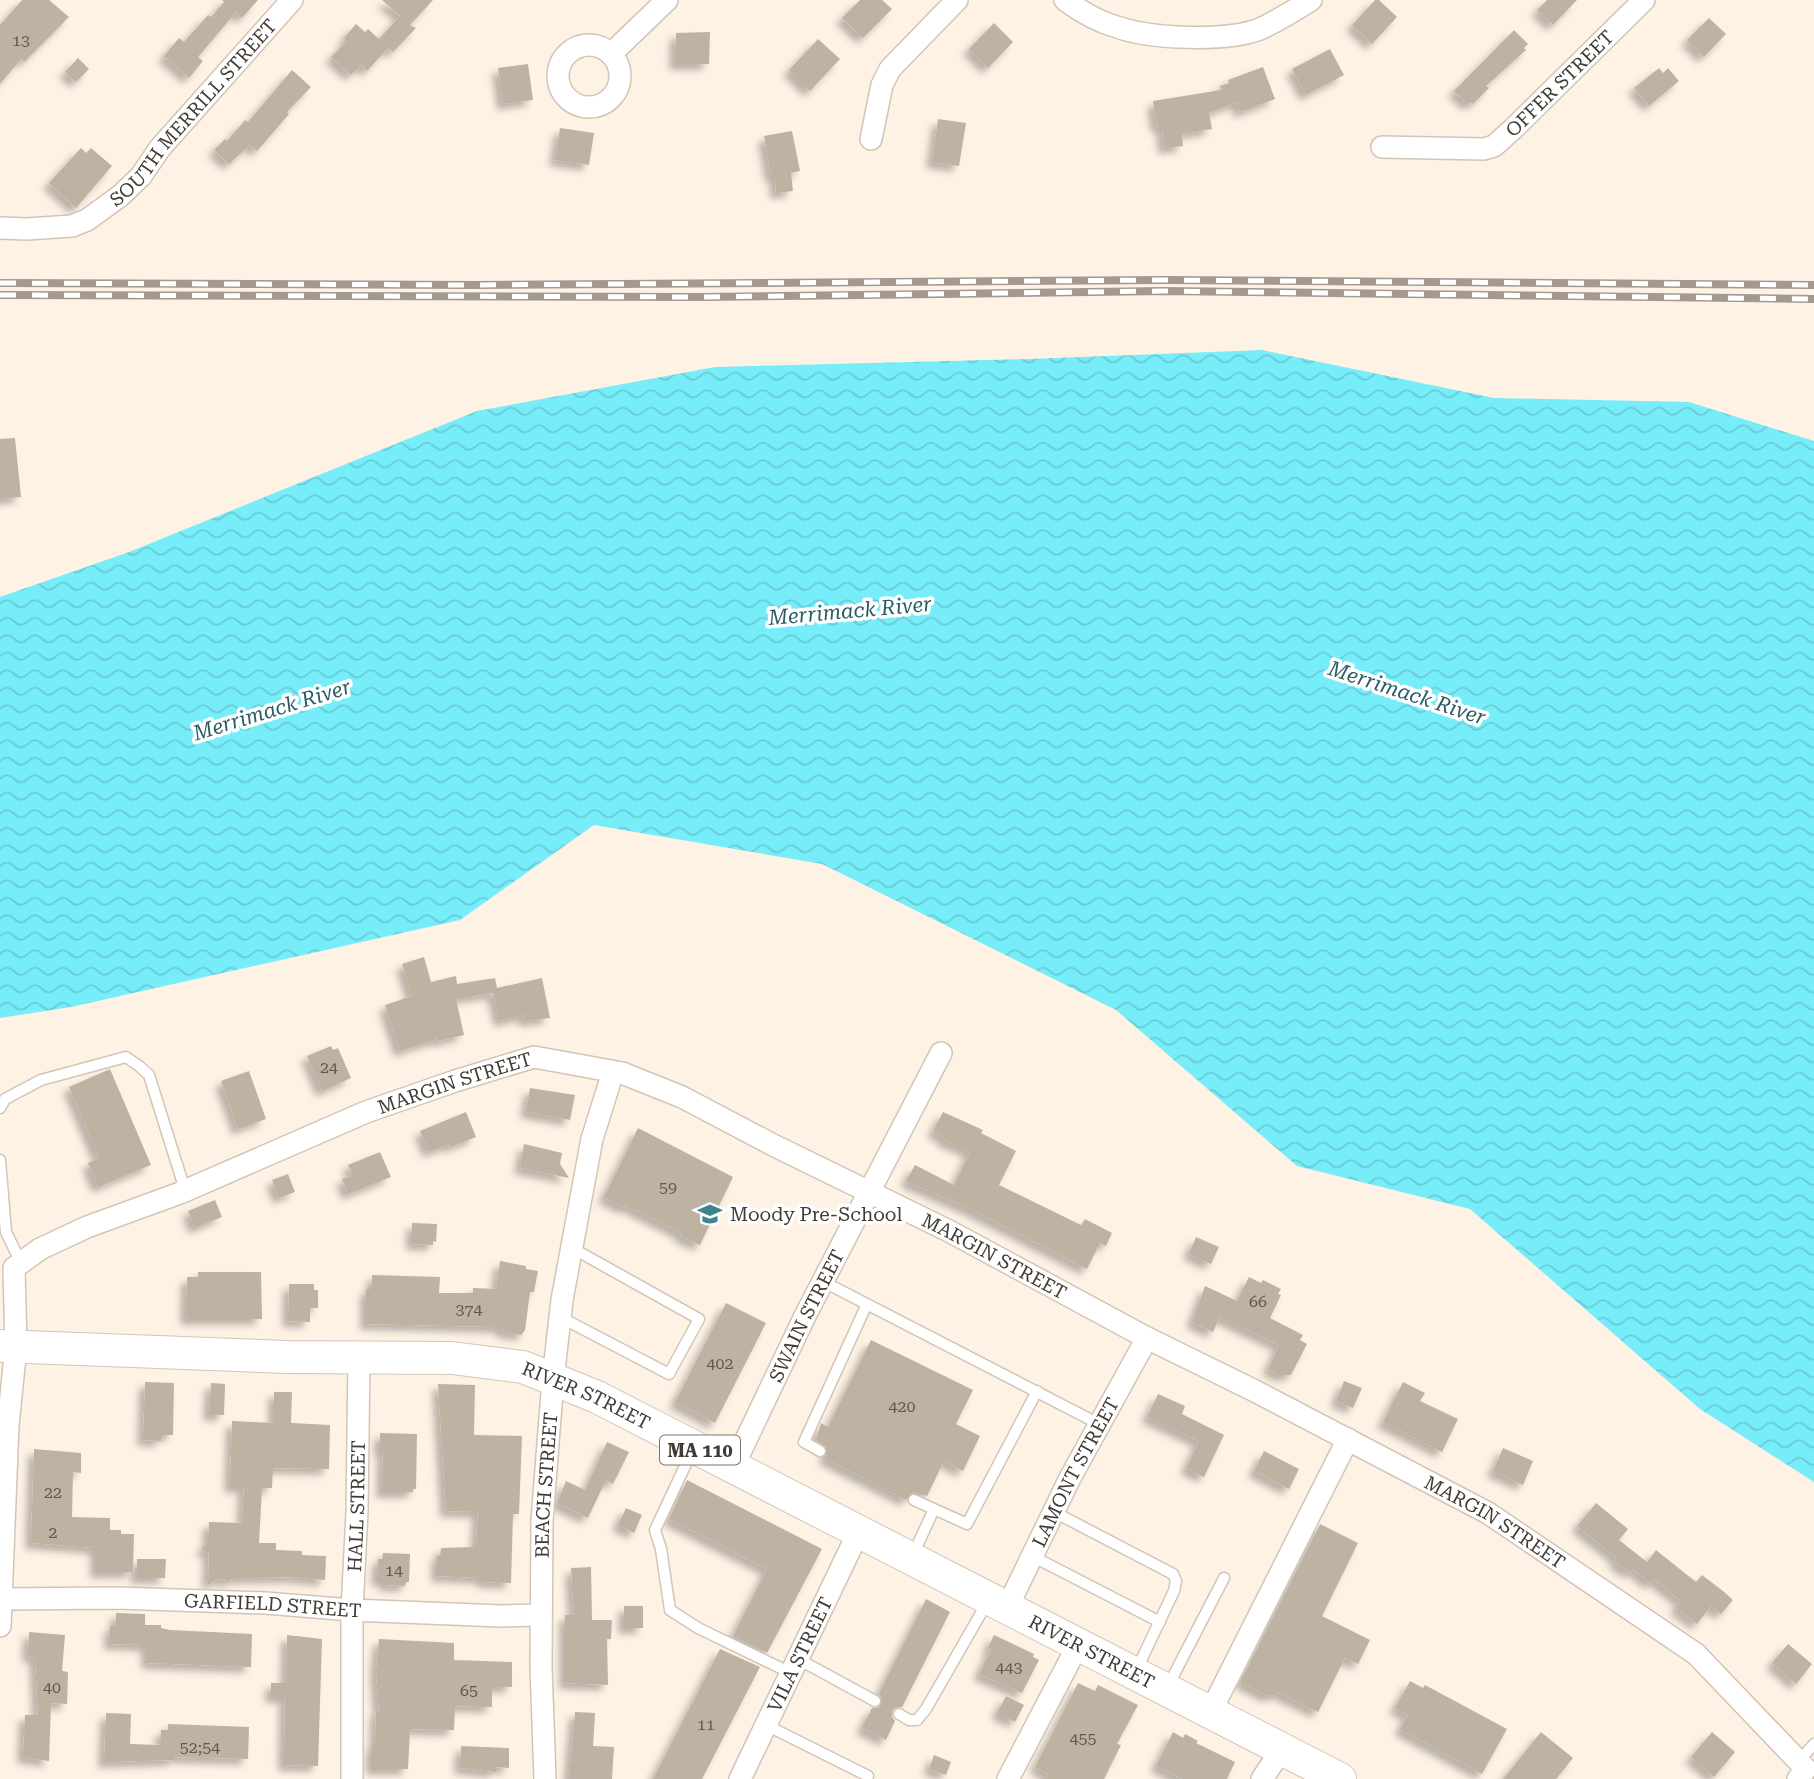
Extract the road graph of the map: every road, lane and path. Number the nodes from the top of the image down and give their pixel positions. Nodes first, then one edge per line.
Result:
1 (292, 0) edge
2 (667, 0) edge
3 (957, 0) edge
4 (1065, 0) edge
5 (1311, 0) edge
6 (1644, 0) edge
7 (611, 54) dead end
8 (872, 139) dead end
9 (1382, 147) dead end
10 (0, 228) edge
11 (941, 1053) dead end
12 (614, 1072) junction
13 (0, 1108) edge
14 (0, 1160) edge
15 (186, 1190) junction
16 (869, 1192) junction
17 (572, 1248) junction
18 (21, 1262) junction
19 (824, 1282) junction
20 (867, 1304) junction
21 (560, 1317) junction
22 (1147, 1338) junction
23 (8, 1347) edge
24 (359, 1357) junction
25 (554, 1379) junction
26 (1037, 1391) junction
27 (1099, 1424) junction
28 (1348, 1439) junction
29 (694, 1447) junction
30 (820, 1451) dead end
31 (733, 1467) junction
32 (914, 1500) dead end
33 (934, 1509) junction
34 (1054, 1512) junction
35 (859, 1531) junction
36 (1032, 1556) junction
37 (912, 1558) junction
38 (1224, 1578) dead end
39 (3, 1599) junction
40 (998, 1603) junction
41 (352, 1610) junction
42 (540, 1615) junction
43 (1160, 1622) junction
44 (0, 1626) edge
45 (1078, 1645) junction
46 (794, 1666) junction
47 (1135, 1673) junction
48 (1167, 1689) junction
49 (875, 1701) dead end
50 (1210, 1711) junction
51 (899, 1714) dead end
52 (766, 1725) junction
53 (1814, 1744) edge
54 (1282, 1749) junction
55 (1804, 1771) edge
56 (867, 1776) dead end
57 (352, 1779) edge
58 (545, 1779) edge
59 (740, 1779) edge
60 (1008, 1779) edge
61 (1262, 1779) edge
62 (1340, 1779) edge

1 - 10 street, SOUTH MERRILL STREET
2 - 7 street
3 - 8 street
4 - 5 street
6 - 9 street, OFFER STREET
11 - 16 street, SWAIN STREET
12 - 15 street, MARGIN STREET
12 - 16 street, MARGIN STREET
12 - 17 street, BEACH STREET
13 - 15 lane
14 - 18 lane
15 - 18 street, MARGIN STREET
16 - 19 street, SWAIN STREET
16 - 22 street, MARGIN STREET
17 - 21 street, BEACH STREET
17 - 21 lane
18 - 23 street
19 - 20 lane
19 - 31 street, SWAIN STREET
20 - 26 lane
20 - 30 lane
21 - 25 street, BEACH STREET
22 - 27 street, LAMONT STREET
22 - 28 street, MARGIN STREET
23 - 24 main road, RIVER STREET / MA 110
23 - 39 street
24 - 25 main road, RIVER STREET / MA 110
24 - 41 street, HALL STREET
25 - 29 main road, RIVER STREET / MA 110
25 - 42 street, BEACH STREET
26 - 27 lane
26 - 33 lane
27 - 34 street, LAMONT STREET
28 - 50 street
28 - 55 street, MARGIN STREET
29 - 31 main road, RIVER STREET / MA 110
29 - 46 lane
31 - 35 main road, RIVER STREET / MA 110
32 - 33 lane
33 - 37 lane
34 - 36 street, LAMONT STREET
34 - 43 lane
35 - 37 main road, RIVER STREET / MA 110
35 - 46 street, VILA STREET
36 - 40 street, LAMONT STREET
36 - 43 lane
37 - 40 main road, RIVER STREET / MA 110
38 - 48 lane
39 - 41 street, GARFIELD STREET
39 - 44 street
40 - 45 main road, RIVER STREET / MA 110
40 - 51 lane
41 - 42 street, GARFIELD STREET
41 - 57 street, HALL STREET
42 - 58 street, BEACH STREET
43 - 47 lane
45 - 47 main road, RIVER STREET / MA 110
45 - 60 street
46 - 49 lane
46 - 52 street, VILA STREET
47 - 48 main road, RIVER STREET / MA 110
48 - 50 main road, RIVER STREET / MA 110
50 - 54 main road, RIVER STREET / MA 110
52 - 56 lane
52 - 59 street, VILA STREET
53 - 55 lane
54 - 61 street
54 - 62 main road, RIVER STREET / MA 110

